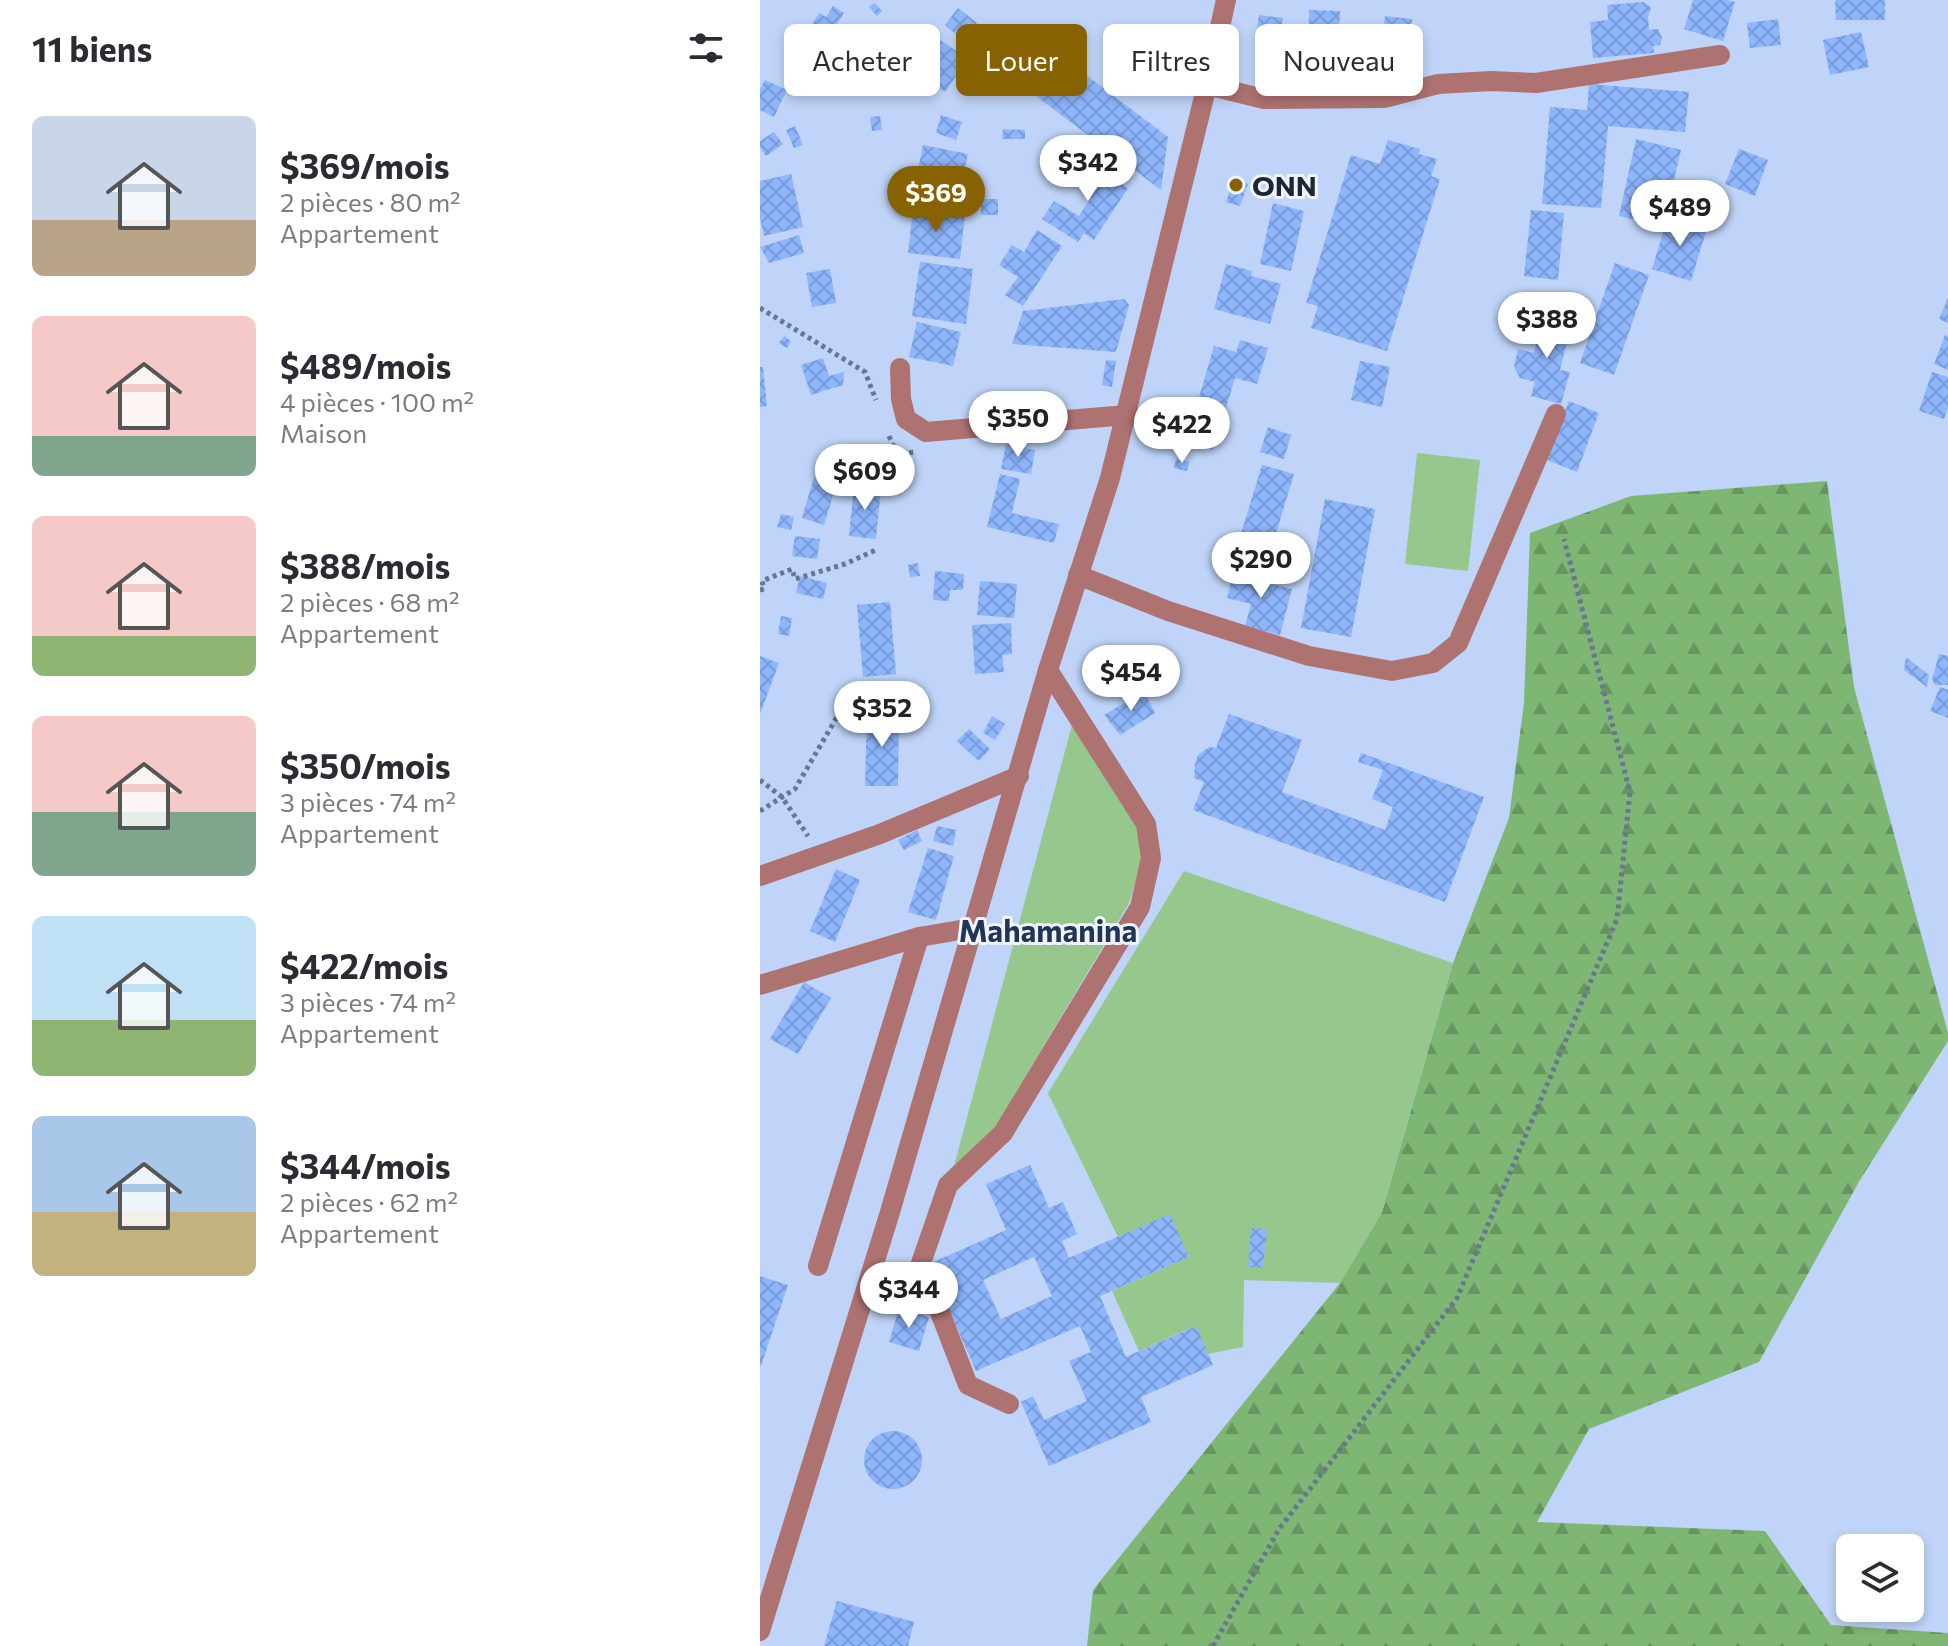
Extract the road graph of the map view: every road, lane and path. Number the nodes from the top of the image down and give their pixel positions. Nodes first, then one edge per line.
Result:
1 (1226, 0) edge
2 (1221, 24) edge
3 (1720, 55) dead end
4 (1239, 93) edge
5 (1204, 96) edge
6 (900, 368) dead end
7 (1556, 414) dead end
8 (1127, 415) junction
9 (1564, 539) dead end
10 (878, 549) dead end
11 (1078, 575) junction
12 (760, 590) edge
13 (1048, 670) junction
14 (858, 681) dead end
15 (1019, 776) junction
16 (760, 780) edge
17 (782, 797) junction
18 (760, 811) edge
19 (821, 857) junction
20 (760, 876) edge
21 (972, 928) junction
22 (919, 937) junction
23 (760, 985) edge
24 (818, 1266) dead end
25 (1009, 1404) dead end
26 (760, 1631) edge
27 (1213, 1646) edge

1 - 2 street
3 - 4 street
5 - 8 street
6 - 8 street
7 - 11 street
8 - 11 street
9 - 27 path
10 - 12 path
11 - 13 street
13 - 15 street
13 - 25 street
14 - 17 path
15 - 19 street
15 - 21 street
16 - 17 path
17 - 18 path
17 - 19 path
19 - 20 street
21 - 22 street
21 - 26 street
22 - 23 street
22 - 24 street

